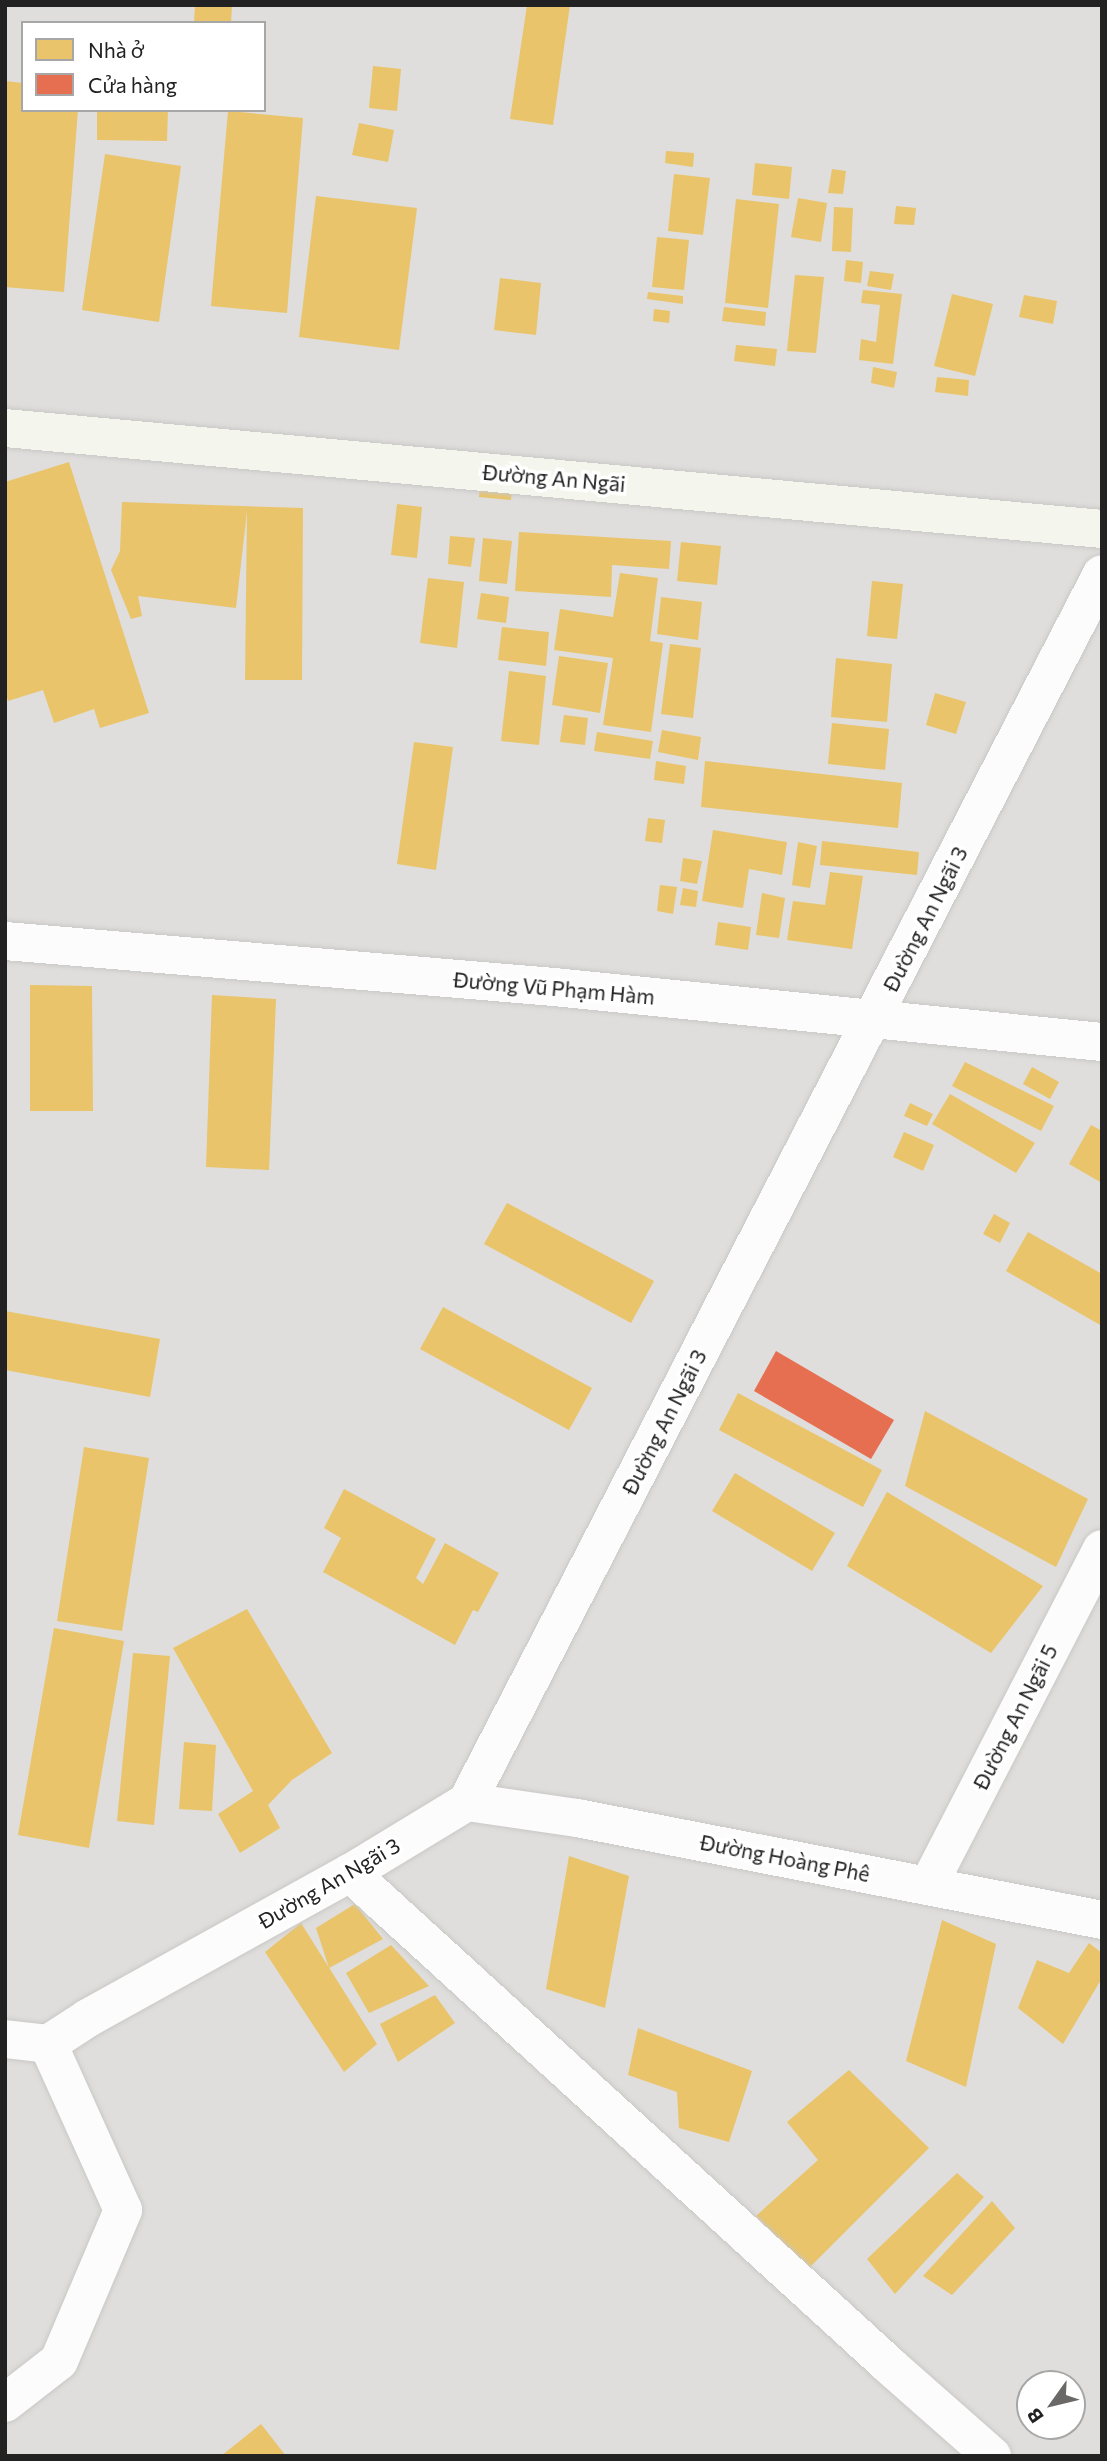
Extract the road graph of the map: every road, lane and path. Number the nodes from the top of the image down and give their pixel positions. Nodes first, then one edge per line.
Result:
1 (5, 428) edge
2 (1102, 529) edge
3 (1102, 574) edge
4 (5, 941) edge
5 (874, 1019) junction
6 (1102, 1042) edge
7 (1102, 1549) edge
8 (467, 1802) junction
9 (350, 1873) junction
10 (928, 1886) junction
11 (1102, 1920) edge
12 (5, 2039) edge
13 (48, 2044) junction
14 (5, 2403) edge
15 (992, 2456) edge

1 - 2 main road, Đường An Ngãi
3 - 5 street, Đường An Ngãi 3
4 - 5 street, Đường Vũ Phạm Hàm
5 - 6 street, Đường Vũ Phạm Hàm
5 - 8 street, Đường An Ngãi 3
7 - 10 street, Đường An Ngãi 5
8 - 9 street, Đường An Ngãi 3
8 - 10 street, Đường Hoàng Phê
9 - 13 street, Đường An Ngãi 3
9 - 15 street
10 - 11 street, Đường Hoàng Phê
12 - 13 street
13 - 14 street

